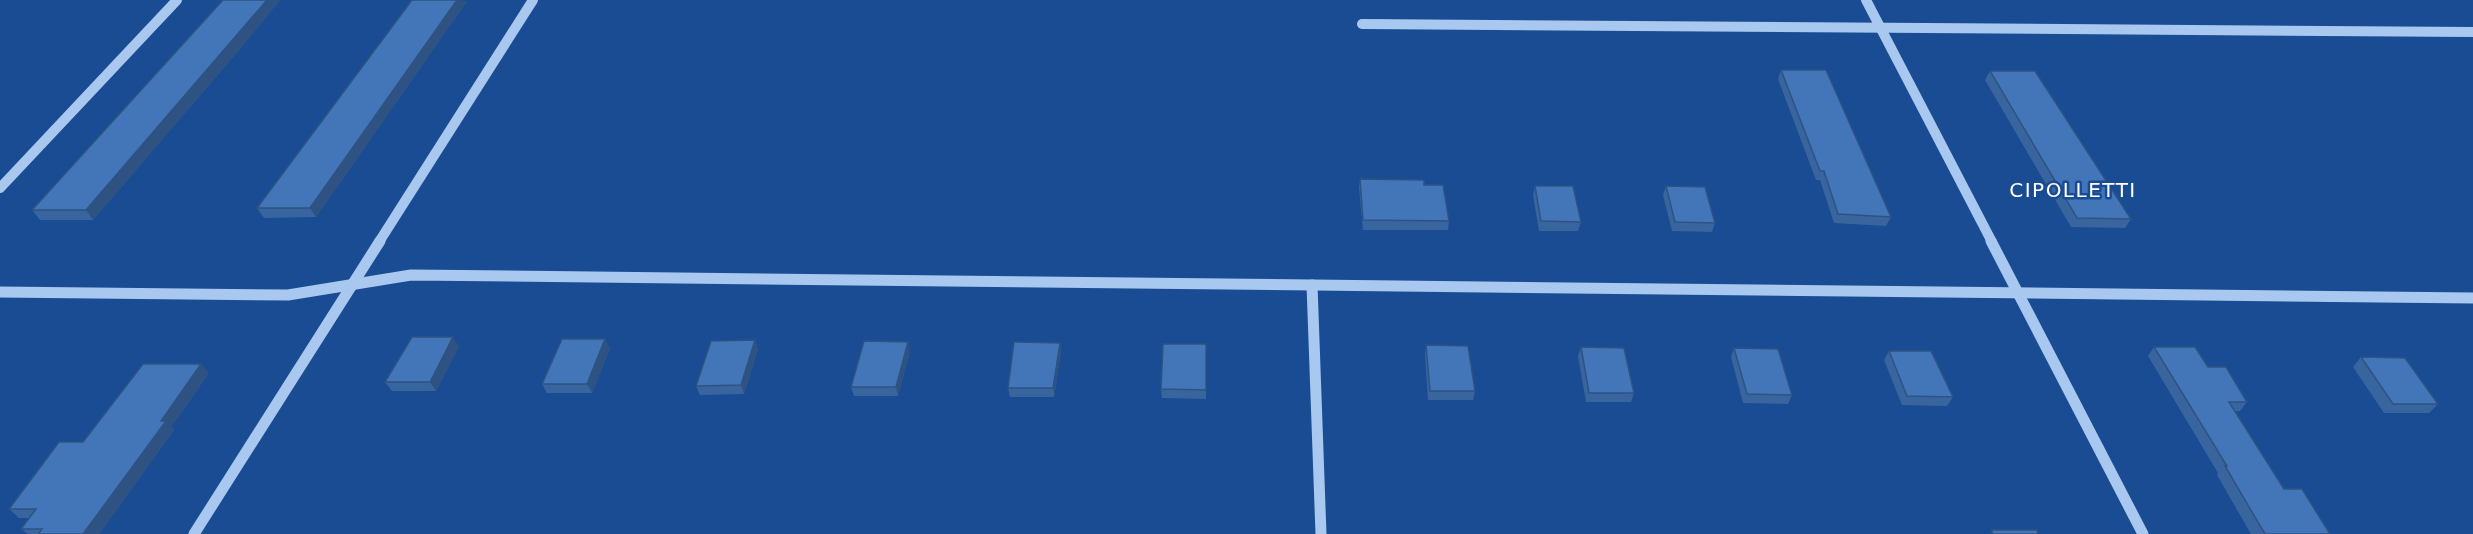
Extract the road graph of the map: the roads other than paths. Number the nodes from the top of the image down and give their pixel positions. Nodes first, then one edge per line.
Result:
1 (177, 0) edge
2 (533, 0) edge
3 (1866, 0) edge
4 (1362, 24) dead end
5 (1880, 28) junction
6 (2473, 32) edge
7 (0, 188) edge
8 (352, 285) junction
9 (1312, 285) junction
10 (0, 292) edge
11 (2018, 293) junction
12 (2473, 298) edge
13 (194, 534) edge
14 (1321, 534) edge
15 (2143, 534) edge

1 - 7 street
2 - 8 street
3 - 5 street
4 - 5 street
5 - 6 street
5 - 11 street
8 - 9 street
8 - 10 street
8 - 13 street
9 - 11 street
9 - 14 street
11 - 12 street
11 - 15 street

